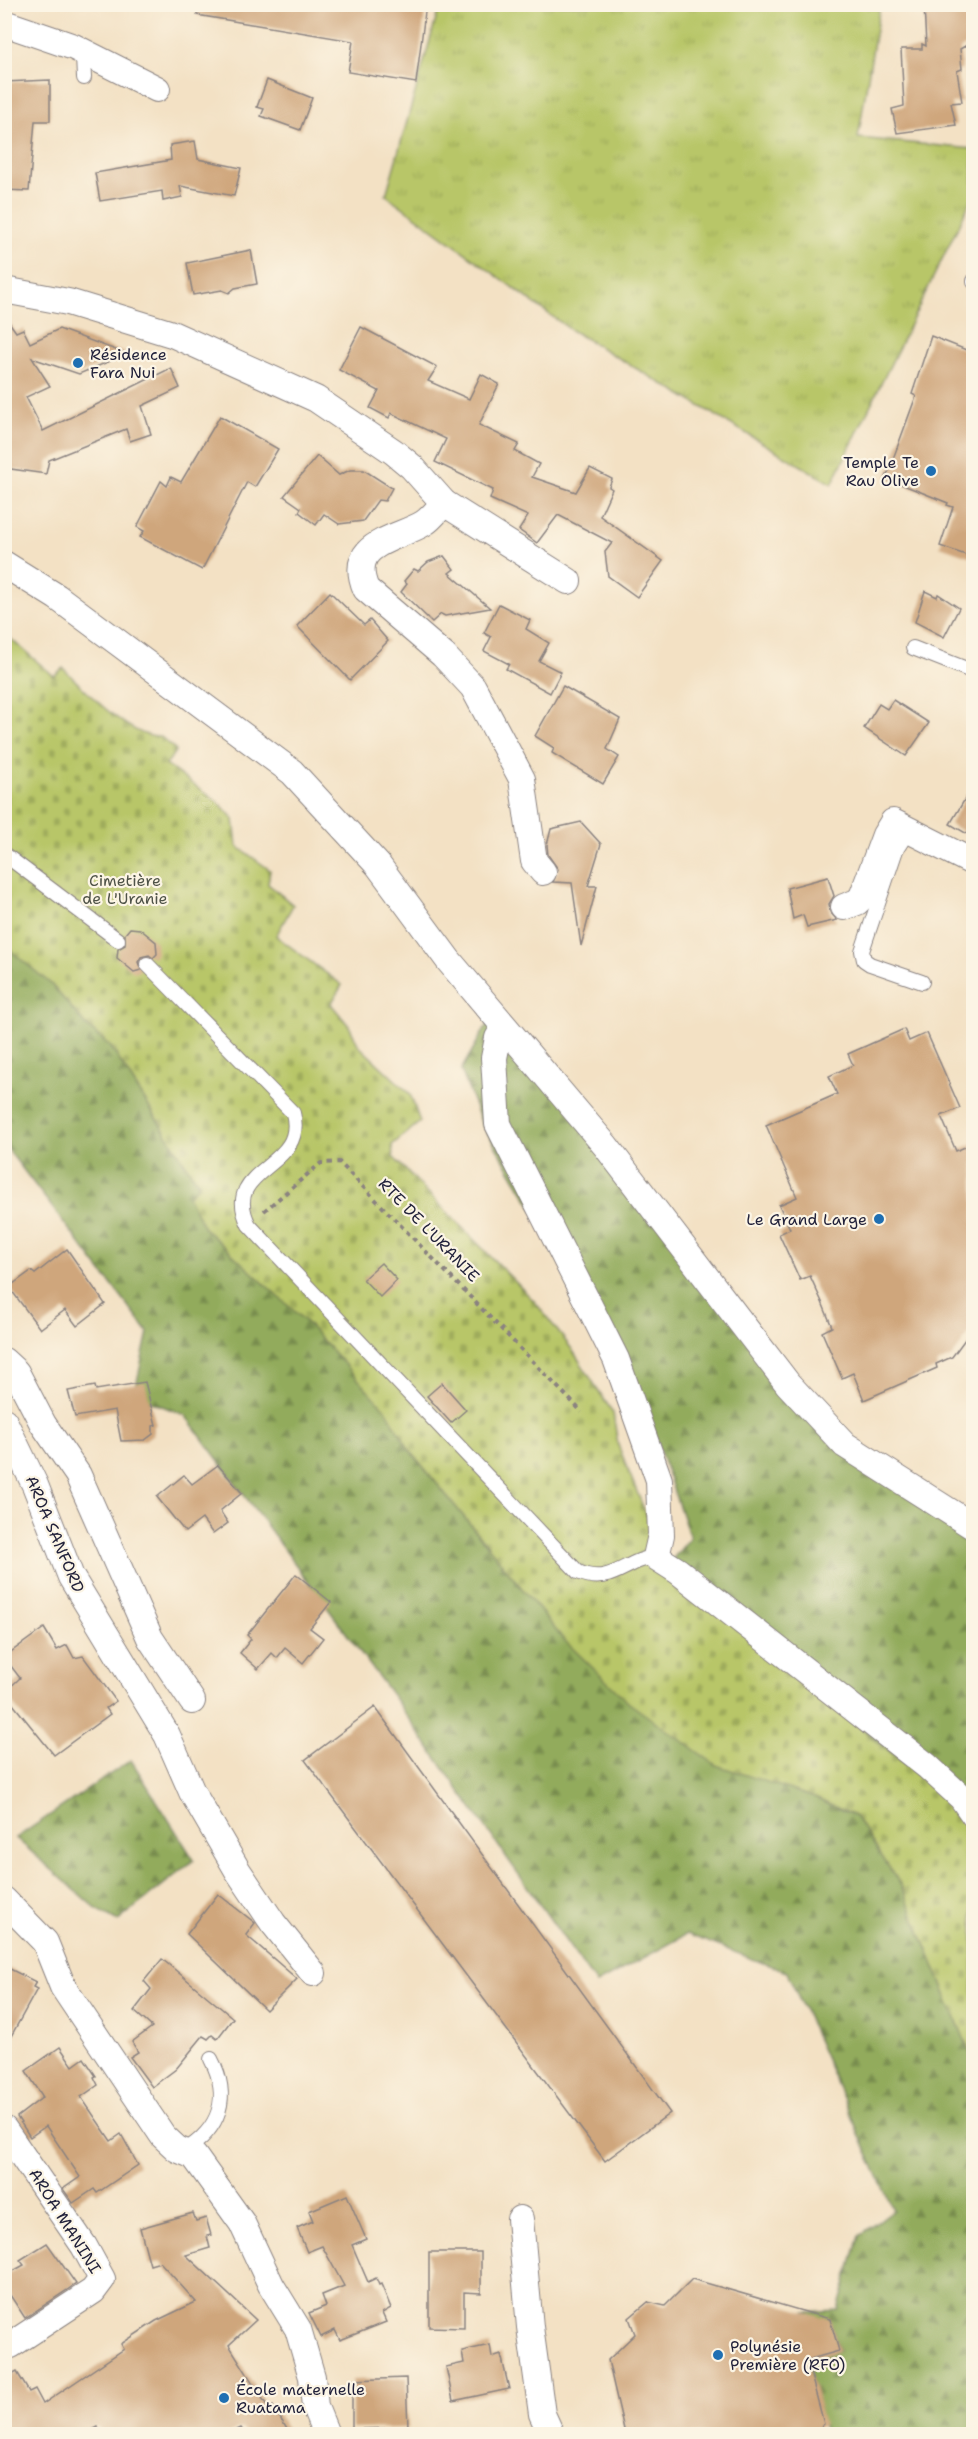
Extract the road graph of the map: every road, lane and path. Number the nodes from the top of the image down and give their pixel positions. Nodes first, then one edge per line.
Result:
1 (4, 23) edge
2 (74, 47) junction
3 (84, 78) dead end
4 (157, 89) dead end
5 (4, 290) edge
6 (444, 502) junction
7 (4, 564) edge
8 (568, 581) dead end
9 (913, 648) dead end
10 (974, 672) edge
11 (909, 830) junction
12 (4, 854) edge
13 (974, 863) edge
14 (543, 872) dead end
15 (844, 908) dead end
16 (118, 940) dead end
17 (147, 964) dead end
18 (922, 982) dead end
19 (504, 1028) junction
20 (244, 1215) junction
21 (4, 1361) edge
22 (582, 1412) dead end
23 (4, 1421) edge
24 (974, 1527) edge
25 (656, 1557) junction
26 (192, 1701) dead end
27 (974, 1815) edge
28 (4, 1900) edge
29 (312, 1973) dead end
30 (211, 2059) dead end
31 (4, 2129) edge
32 (184, 2151) junction
33 (520, 2219) dead end
34 (10, 2345) dead end
35 (326, 2434) edge
36 (551, 2434) edge

1 - 2 street
2 - 3 lane
2 - 4 street
5 - 6 street
6 - 8 street
6 - 14 street
7 - 19 street
9 - 10 lane
11 - 13 street
11 - 15 street
11 - 18 lane
12 - 16 lane
17 - 20 lane
19 - 24 street
19 - 25 street
20 - 22 path, RTE DE L'URANIE
20 - 25 lane
21 - 26 street
23 - 29 street, AROA SANFORD
25 - 27 street
28 - 32 street
30 - 32 lane
31 - 34 street, AROA MANINI
32 - 35 street
33 - 36 street

